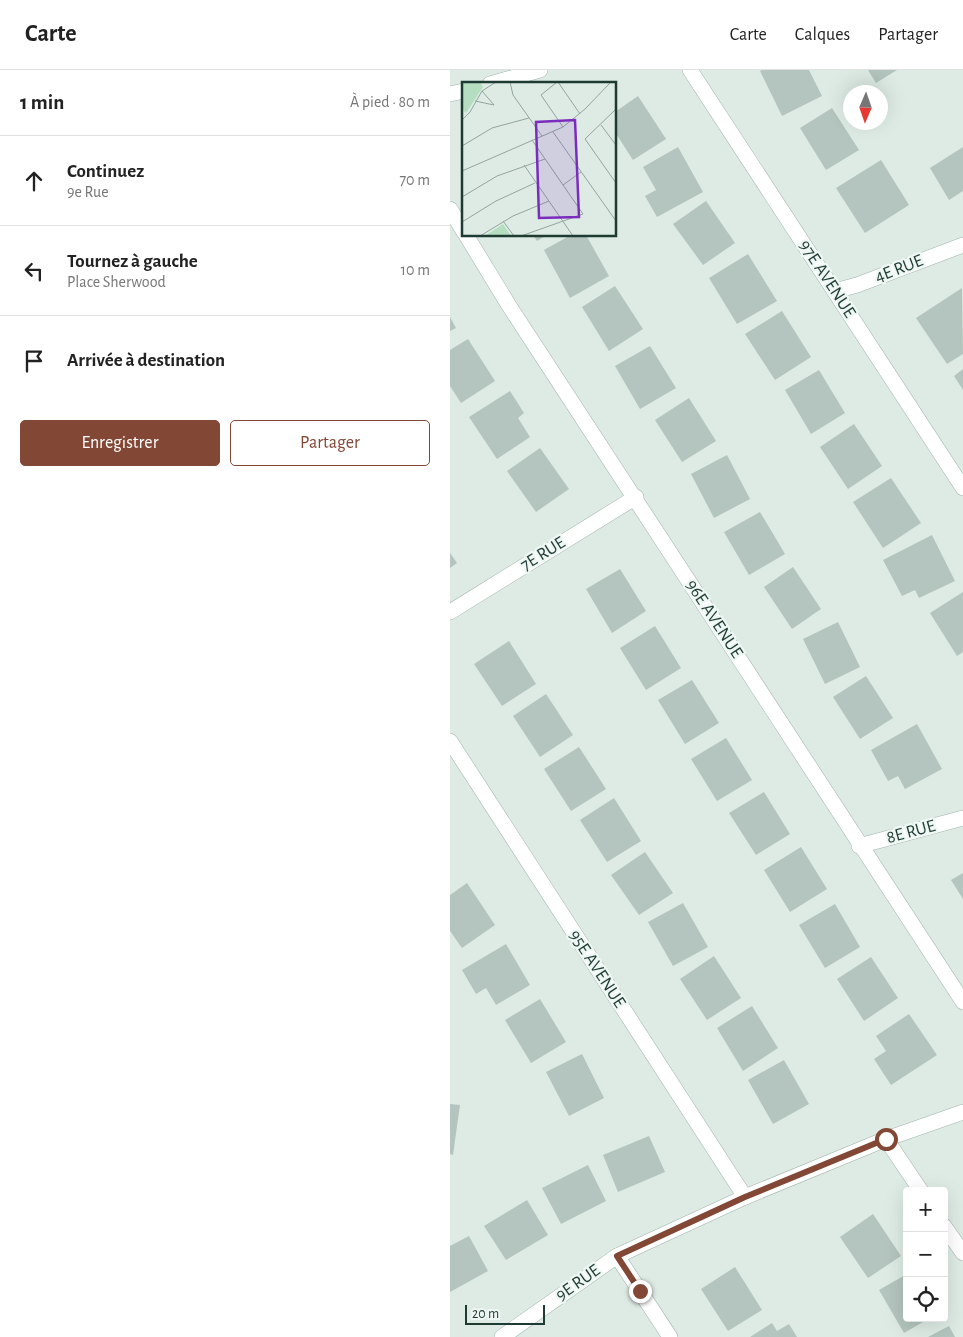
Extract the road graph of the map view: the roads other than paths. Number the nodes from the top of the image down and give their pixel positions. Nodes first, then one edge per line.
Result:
1 (540, 70) edge
2 (690, 70) edge
3 (497, 82) edge
4 (450, 209) edge
5 (462, 229) edge
6 (467, 236) edge
7 (963, 245) edge
8 (835, 291) junction
9 (963, 488) edge
10 (636, 497) junction
11 (450, 612) edge
12 (450, 741) edge
13 (963, 818) edge
14 (859, 846) junction
15 (963, 1002) edge
16 (963, 1112) edge
17 (886, 1139) junction
18 (918, 1187) edge
19 (745, 1197) junction
20 (948, 1232) edge
21 (963, 1253) edge
22 (617, 1256) junction
23 (502, 1337) edge
24 (670, 1337) edge

1 - 3 street
2 - 8 street, 97E AVENUE
4 - 5 street
6 - 10 street, 96E AVENUE
7 - 8 street, 4E RUE
8 - 9 street, 97E AVENUE
10 - 11 street, 7E RUE
10 - 14 street, 96E AVENUE
12 - 19 street, 95E AVENUE
13 - 14 street, 8E RUE
14 - 15 street, 96E AVENUE
16 - 17 street, 9E RUE
17 - 18 street
17 - 19 street, 9E RUE
19 - 22 street, 9E RUE
20 - 21 street
22 - 23 street, 9E RUE
22 - 24 street

